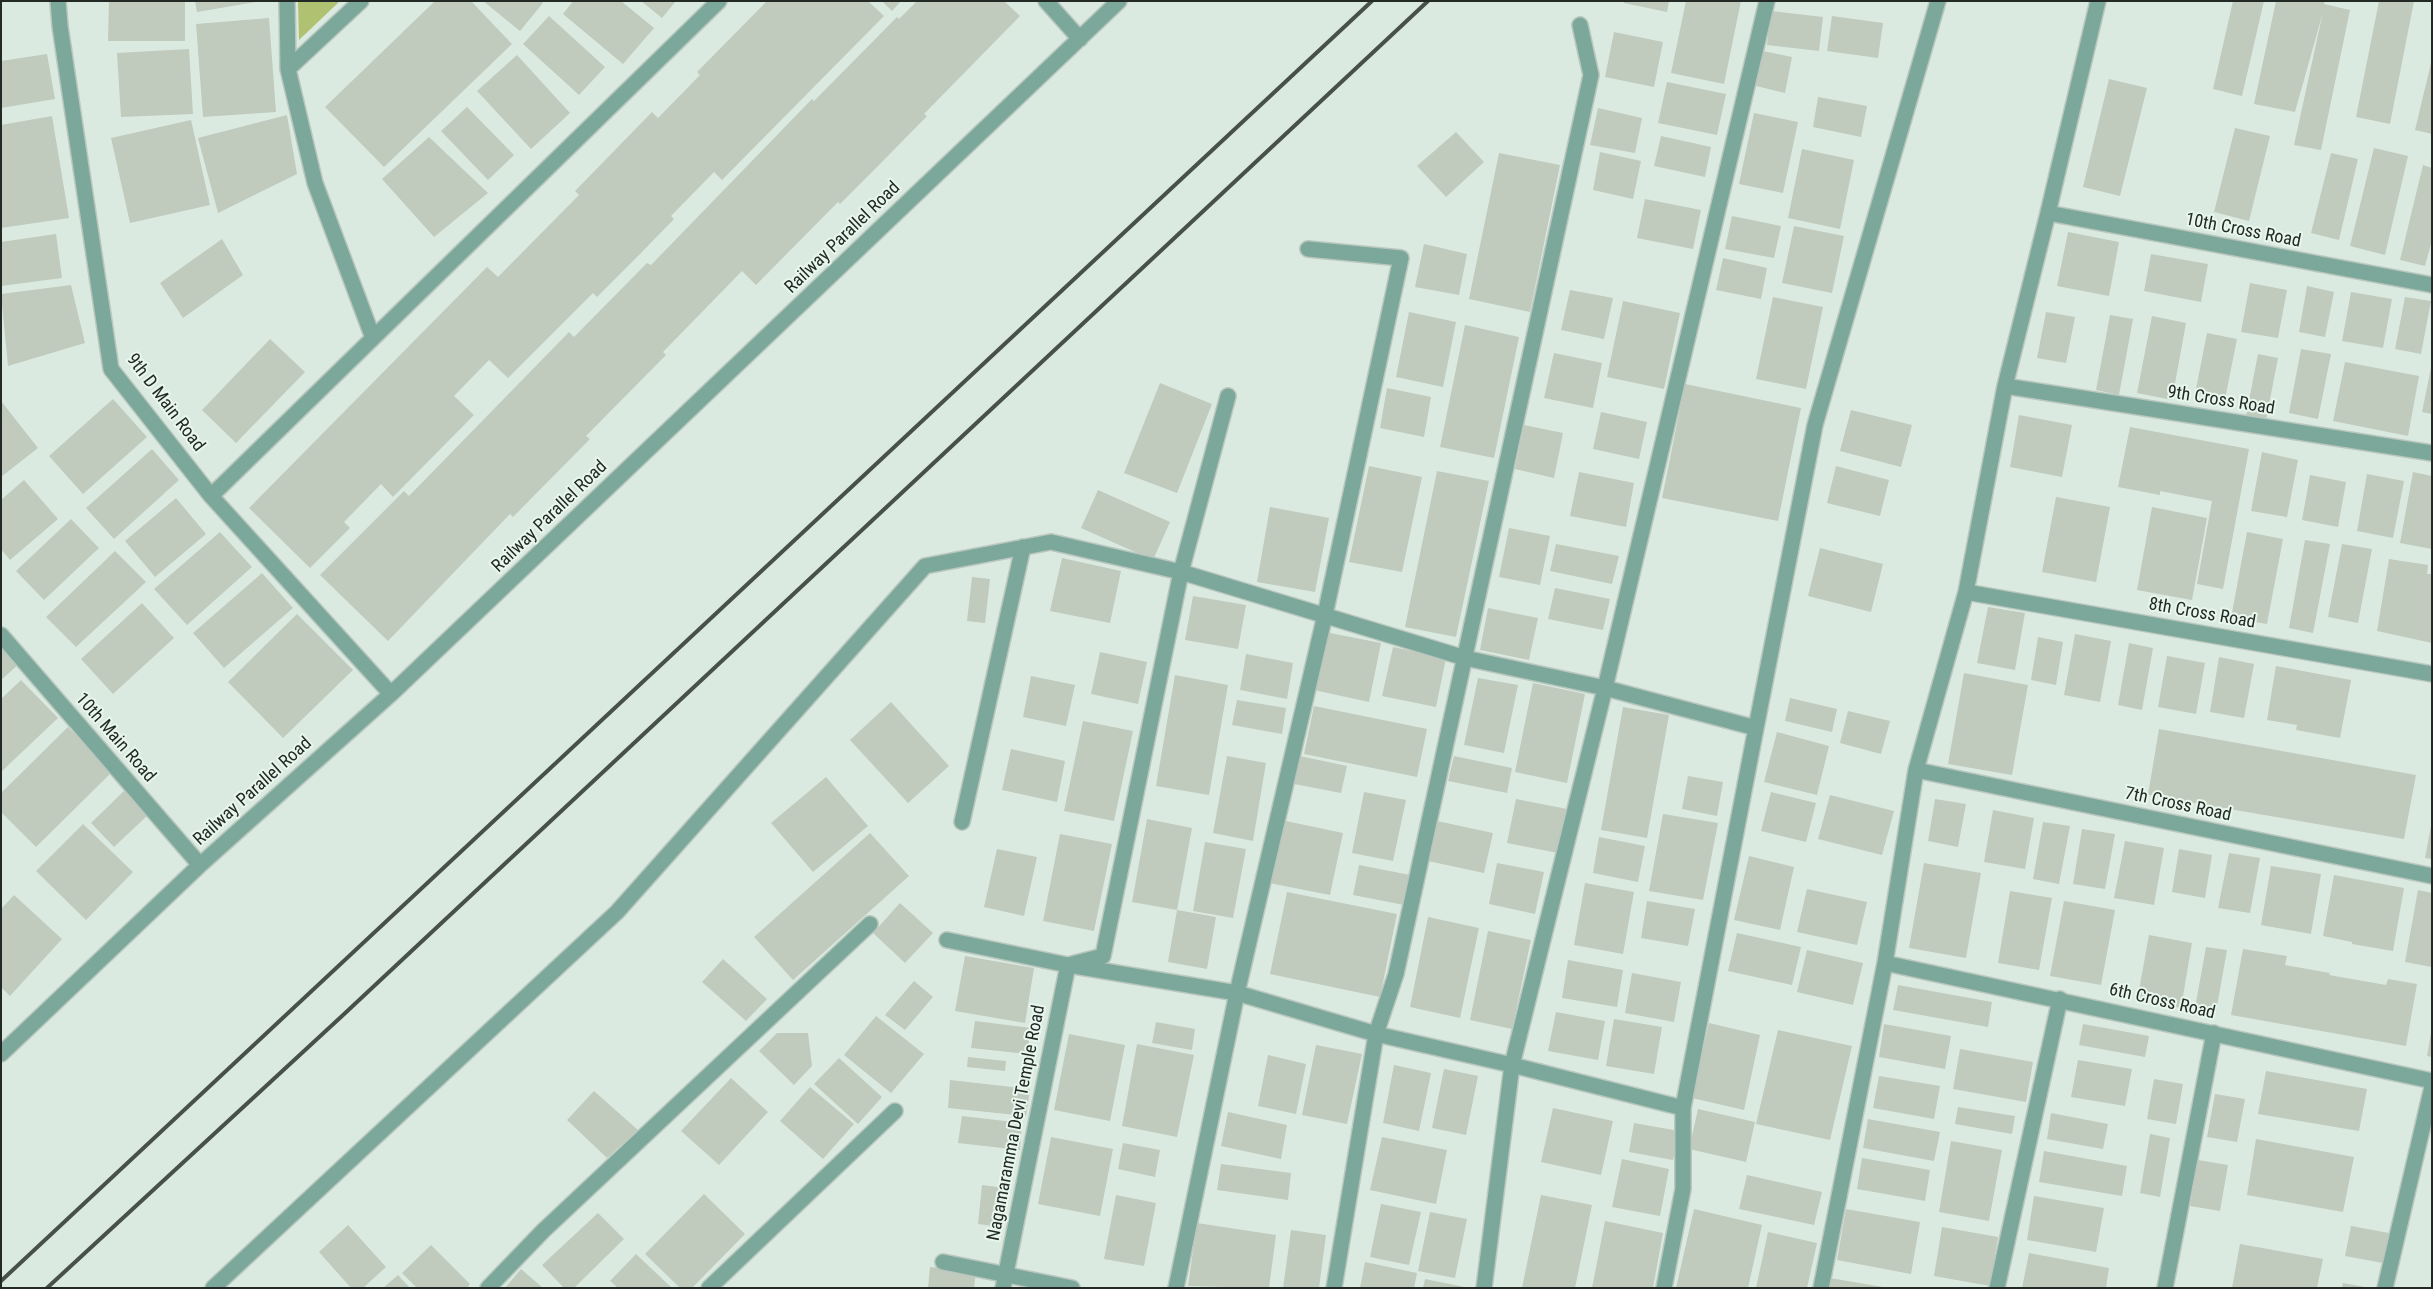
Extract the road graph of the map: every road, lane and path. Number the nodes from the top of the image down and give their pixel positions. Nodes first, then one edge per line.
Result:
1 (58, 1) edge
2 (287, 1) edge
3 (361, 1) edge
4 (718, 1) edge
5 (1046, 1) edge
6 (1119, 1) edge
7 (1767, 1) edge
8 (1938, 1) edge
9 (2098, 1) edge
10 (1580, 25) dead end
11 (1080, 39) junction
12 (288, 69) junction
13 (2048, 213) junction
14 (1308, 249) dead end
15 (2432, 285) edge
16 (373, 338) junction
17 (2005, 386) junction
18 (1228, 396) dead end
19 (2432, 453) edge
20 (211, 496) junction
21 (1023, 547) junction
22 (1181, 572) junction
23 (1966, 592) junction
24 (1325, 615) junction
25 (1, 635) edge
26 (1465, 658) junction
27 (2432, 674) edge
28 (1604, 688) junction
29 (391, 694) junction
30 (1756, 728) junction
31 (1916, 770) junction
32 (962, 822) dead end
33 (200, 865) junction
34 (2432, 876) edge
35 (870, 924) dead end
36 (947, 940) dead end
37 (1885, 963) junction
38 (1068, 966) junction
39 (1237, 993) junction
40 (2060, 999) junction
41 (2214, 1033) junction
42 (1376, 1034) junction
43 (1, 1054) edge
44 (1512, 1064) junction
45 (2432, 1081) edge
46 (2432, 1087) edge
47 (1683, 1108) junction
48 (895, 1111) dead end
49 (943, 1262) dead end
50 (1004, 1281) edge
51 (219, 1286) edge
52 (488, 1288) edge
53 (709, 1288) edge
54 (1072, 1288) edge
55 (1176, 1288) edge
56 (1334, 1288) edge
57 (1484, 1288) edge
58 (1664, 1288) edge
59 (1821, 1288) edge
60 (1997, 1288) edge
61 (2165, 1288) edge
62 (2385, 1288) edge

1 - 20 street, 9th D Main Road
2 - 12 street
3 - 12 street
4 - 16 street
5 - 11 street
6 - 11 street, Railway Parallel Road
7 - 28 street
8 - 30 street
9 - 13 street
10 - 26 street
11 - 29 street, Railway Parallel Road
12 - 16 street
13 - 15 street, 10th Cross Road
13 - 17 street
14 - 24 street
16 - 20 street
17 - 19 street, 9th Cross Road
17 - 23 street
18 - 22 street
20 - 29 street, 9th D Main Road
21 - 22 street
21 - 32 street
21 - 51 street
22 - 24 street
22 - 38 street
23 - 27 street, 8th Cross Road
23 - 31 street
24 - 26 street
24 - 39 street
25 - 33 street, 10th Main Road
26 - 28 street
26 - 42 street
28 - 30 street
28 - 44 street
29 - 33 street, Railway Parallel Road
30 - 47 street
31 - 34 street, 7th Cross Road
31 - 37 street
33 - 43 street, Railway Parallel Road
35 - 52 street
36 - 38 street
37 - 40 street, 6th Cross Road
37 - 59 street
38 - 39 street
38 - 50 street, Nagamaramma Devi Temple Road
39 - 42 street
39 - 55 street
40 - 41 street, 6th Cross Road
40 - 60 street
41 - 45 street, 6th Cross Road
41 - 61 street
42 - 44 street
42 - 56 street
44 - 47 street
44 - 57 street
46 - 62 street
47 - 58 street
48 - 53 street
49 - 50 street
50 - 54 street

